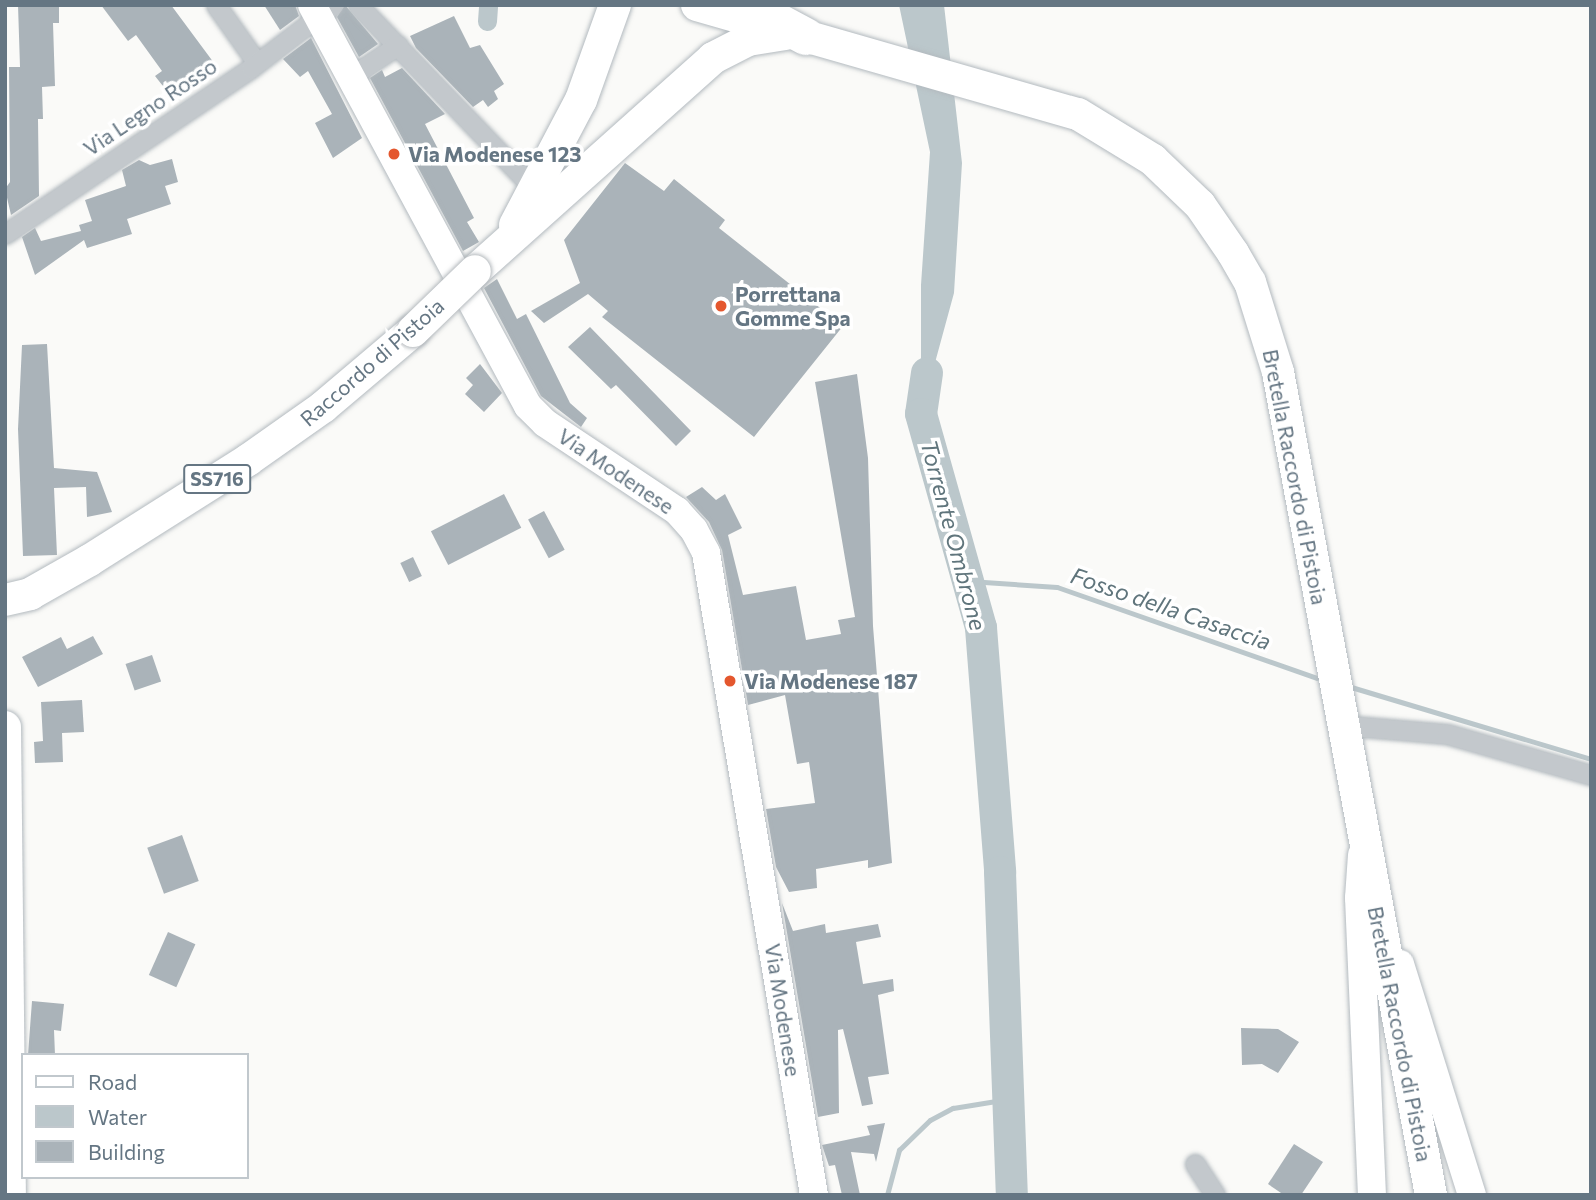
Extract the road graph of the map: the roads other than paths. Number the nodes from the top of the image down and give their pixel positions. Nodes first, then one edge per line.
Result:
1 (216, 5) edge
2 (358, 5) edge
3 (615, 5) edge
4 (697, 5) edge
5 (747, 5) edge
6 (321, 8) edge
7 (805, 36) junction
8 (398, 45) junction
9 (257, 63) junction
10 (353, 75) junction
11 (522, 176) dead end
12 (5, 234) edge
13 (475, 271) junction
14 (5, 600) edge
15 (1341, 725) junction
16 (5, 727) edge
17 (1591, 775) edge
18 (6, 778) edge
19 (1363, 845) junction
20 (1378, 915) junction
21 (1195, 1164) dead end
22 (10, 1195) edge
23 (814, 1195) edge
24 (1215, 1195) edge
25 (1372, 1195) edge
26 (1431, 1195) edge
27 (1472, 1195) edge

1 - 9 street
2 - 8 street
3 - 13 main road, Raccordo di Pistoia / SS716
4 - 7 main road
5 - 7 highway
6 - 9 street, Via Legno Rosso
6 - 10 street, Via Modenese
7 - 13 main road
7 - 15 main road, Bretella Raccordo di Pistoia
8 - 10 street
8 - 11 street
9 - 12 street, Via Legno Rosso
10 - 23 street, Via Modenese
13 - 14 main road, Raccordo di Pistoia / SS716, bridge
15 - 17 street
15 - 19 main road, Bretella Raccordo di Pistoia
16 - 18 main road
18 - 22 main road
19 - 20 main road, Bretella Raccordo di Pistoia
19 - 25 street
20 - 26 main road, Bretella Raccordo di Pistoia
20 - 27 street
21 - 24 street

